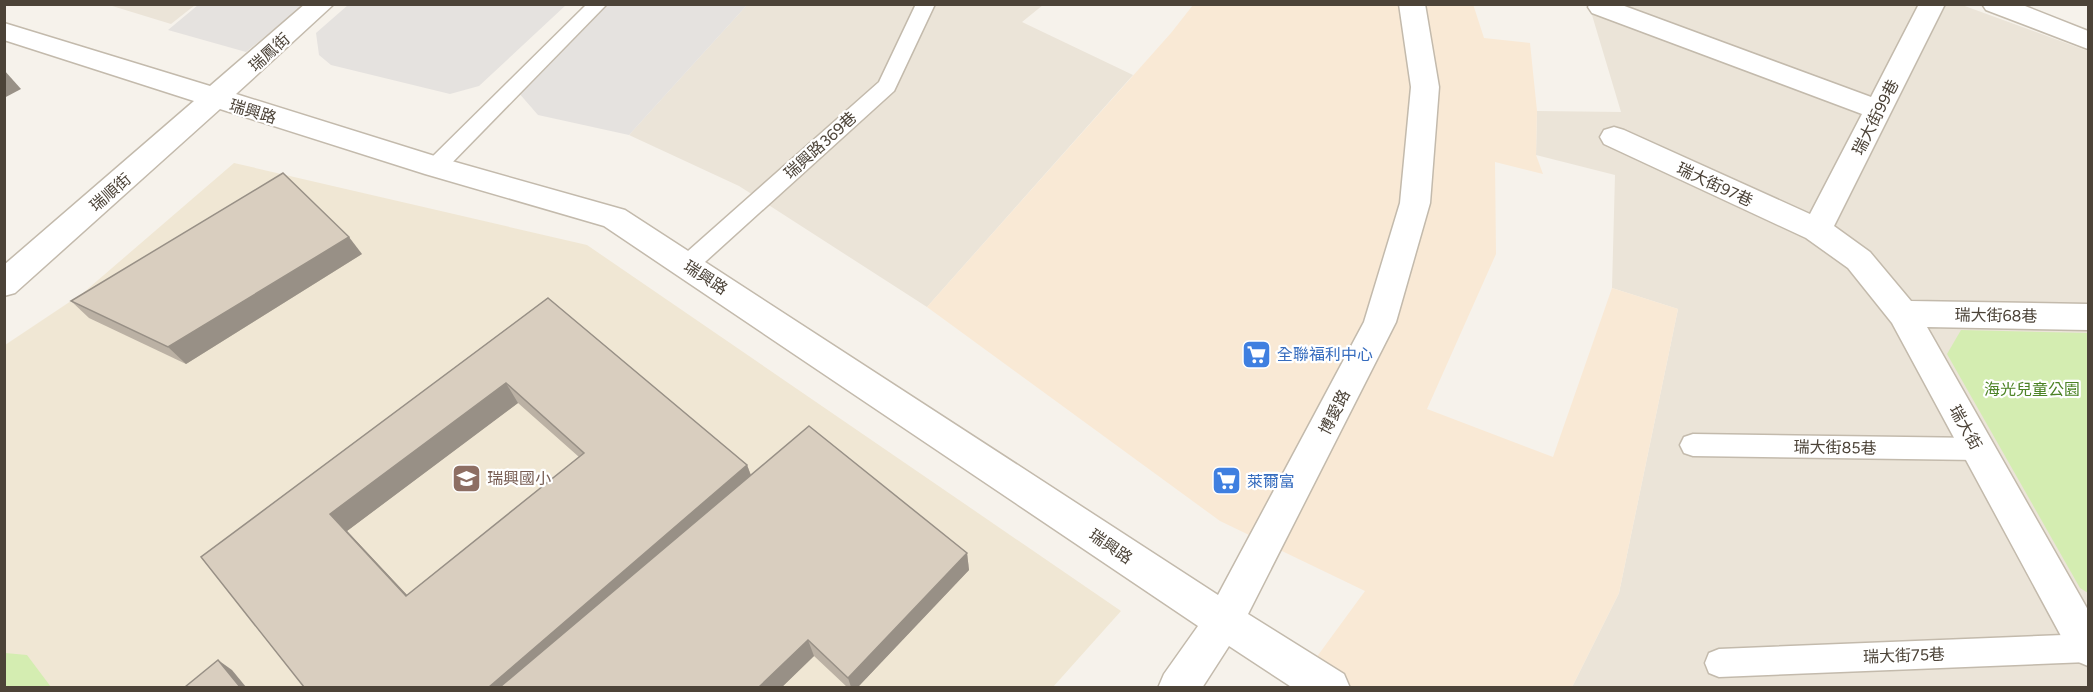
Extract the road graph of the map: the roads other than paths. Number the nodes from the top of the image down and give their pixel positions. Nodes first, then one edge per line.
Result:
1 (321, 4) edge
2 (598, 4) edge
3 (926, 4) edge
4 (1412, 4) edge
5 (1932, 4) edge
6 (1995, 4) edge
7 (1601, 7) dead end
8 (4, 31) edge
9 (2088, 41) edge
10 (216, 99) junction
11 (1878, 110) junction
12 (1614, 137) dead end
13 (435, 167) junction
14 (1817, 230) junction
15 (687, 264) junction
16 (4, 284) edge
17 (1903, 314) junction
18 (2088, 317) edge
19 (1693, 445) dead end
20 (1978, 449) junction
21 (1224, 621) junction
22 (2088, 647) edge
23 (1719, 663) dead end
24 (1178, 687) edge
25 (1330, 687) edge

1 - 10 street, 瑞鳳街
2 - 13 lane
3 - 15 lane, 瑞興路369巷
4 - 21 street, 博愛路
5 - 11 street, 瑞大街99巷
6 - 9 street
7 - 11 street
8 - 10 street, 瑞興路
10 - 13 street, 瑞興路
10 - 16 street, 瑞順街
11 - 14 street, 瑞大街99巷
12 - 14 street, 瑞大街97巷
13 - 15 street, 瑞興路
14 - 17 street, 瑞大街
15 - 21 street, 瑞興路
17 - 18 street, 瑞大街68巷
17 - 20 street, 瑞大街
19 - 20 lane, 瑞大街85巷
20 - 22 street, 瑞大街
21 - 24 street, 博愛路
21 - 25 street, 瑞興路
22 - 23 lane, 瑞大街75巷

